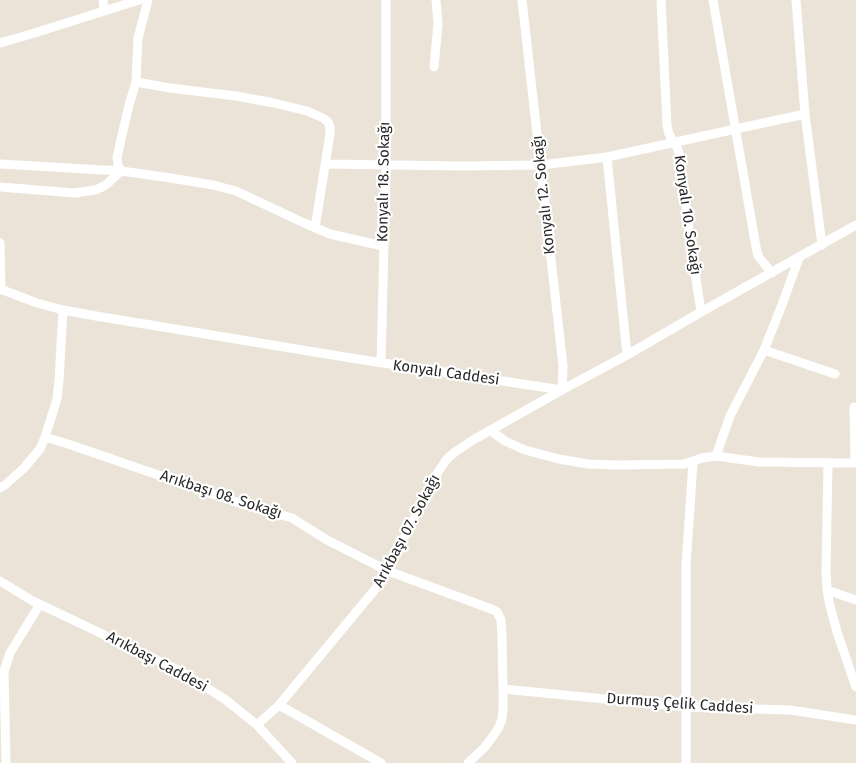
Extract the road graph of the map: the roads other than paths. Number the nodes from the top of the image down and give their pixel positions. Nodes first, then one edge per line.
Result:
1 (104, 0) edge
2 (140, 0) edge
3 (148, 0) edge
4 (386, 0) edge
5 (436, 0) edge
6 (522, 0) edge
7 (661, 0) edge
8 (713, 0) edge
9 (796, 0) edge
10 (104, 11) junction
11 (0, 43) edge
12 (434, 67) dead end
13 (136, 82) junction
14 (805, 114) junction
15 (735, 130) junction
16 (675, 142) junction
17 (607, 157) junction
18 (0, 164) edge
19 (325, 164) junction
20 (386, 164) junction
21 (541, 165) junction
22 (121, 171) junction
23 (0, 187) edge
24 (856, 225) edge
25 (315, 228) junction
26 (0, 243) edge
27 (822, 245) junction
28 (383, 246) junction
29 (799, 258) junction
30 (772, 273) junction
31 (1, 290) edge
32 (64, 310) junction
33 (701, 312) junction
34 (764, 350) junction
35 (627, 355) junction
36 (381, 363) junction
37 (835, 374) dead end
38 (562, 390) junction
39 (854, 406) dead end
40 (490, 430) junction
41 (45, 437) junction
42 (716, 456) junction
43 (693, 462) junction
44 (828, 463) junction
45 (855, 463) edge
46 (0, 488) edge
47 (388, 571) junction
48 (0, 581) edge
49 (827, 590) junction
50 (856, 600) edge
51 (40, 604) junction
52 (852, 660) edge
53 (856, 687) edge
54 (503, 689) junction
55 (279, 705) junction
56 (686, 707) junction
57 (856, 720) edge
58 (257, 725) junction
59 (6, 763) edge
60 (292, 763) edge
61 (381, 763) edge
62 (468, 763) edge
63 (686, 763) edge

1 - 10 street
2 - 10 street
3 - 13 street
4 - 20 street, Konyalı 18. Sokağı
5 - 12 street
6 - 21 street, Konyalı 12. Sokağı
7 - 16 street, Konyalı 10. Sokağı
8 - 15 street
9 - 14 street
10 - 11 street
13 - 19 street
13 - 22 street
14 - 15 street
14 - 27 street
15 - 16 street
15 - 30 street
16 - 17 street
16 - 33 street, Konyalı 10. Sokağı
17 - 21 street
17 - 35 street
18 - 22 street
19 - 20 street
19 - 25 street
20 - 21 street
20 - 28 street, Konyalı 18. Sokağı
21 - 38 street, Konyalı 12. Sokağı
22 - 23 street
22 - 25 street
24 - 27 street
25 - 28 street
26 - 31 street
27 - 29 street
28 - 36 street, Konyalı 18. Sokağı
29 - 30 street
29 - 34 street
30 - 33 street
31 - 32 street, Konyalı Caddesi
32 - 36 street, Konyalı Caddesi
32 - 41 street
33 - 35 street
34 - 37 street
34 - 42 street
35 - 38 street
36 - 38 street, Konyalı Caddesi
38 - 40 street, Arıkbaşı 07. Sokağı
39 - 45 street
40 - 43 street
40 - 47 street, Arıkbaşı 07. Sokağı
41 - 46 street
41 - 47 street, Arıkbaşı 08. Sokağı
42 - 43 street
42 - 44 street
43 - 56 street
44 - 45 street
44 - 49 street
47 - 54 street, Arıkbaşı 08. Sokağı
47 - 55 street, Arıkbaşı 07. Sokağı
48 - 51 street, Arıkbaşı Caddesi
49 - 50 street
49 - 52 street
51 - 58 street, Arıkbaşı Caddesi
51 - 59 street
52 - 53 street
54 - 56 street, Durmuş Çelik Caddesi
54 - 62 street
55 - 58 street
55 - 61 street
56 - 57 street, Durmuş Çelik Caddesi
56 - 63 street
58 - 60 street, Arıkbaşı Caddesi

